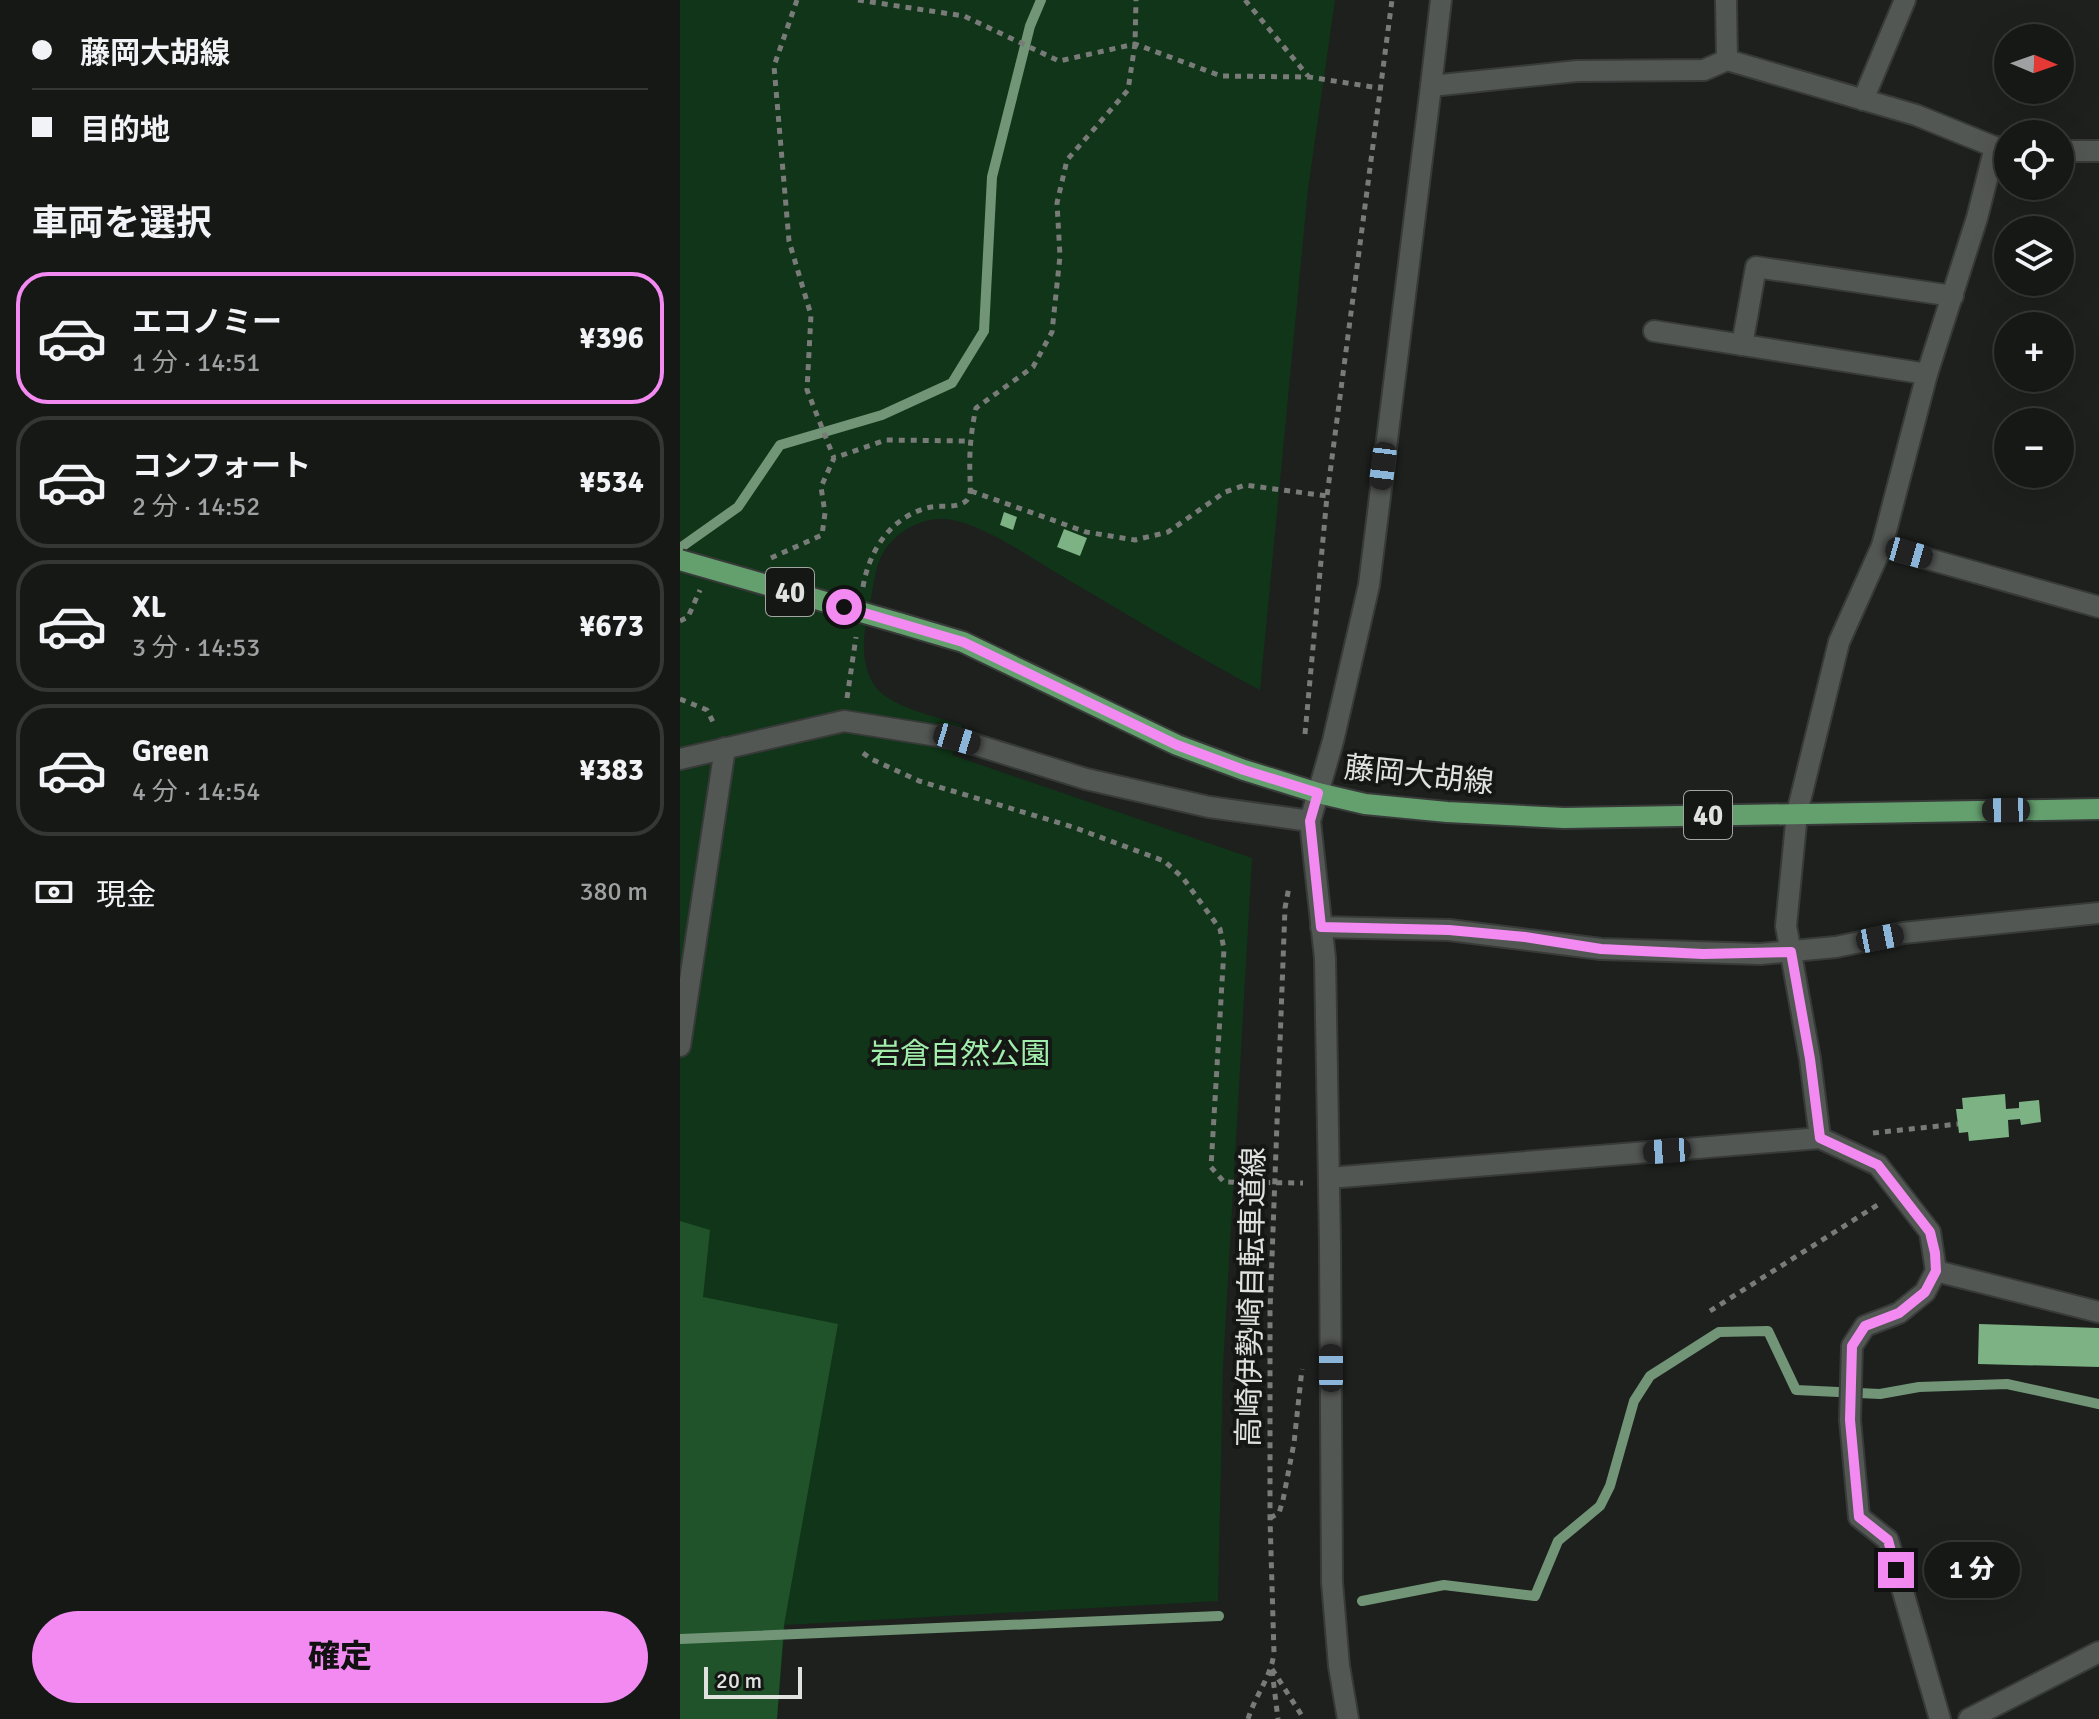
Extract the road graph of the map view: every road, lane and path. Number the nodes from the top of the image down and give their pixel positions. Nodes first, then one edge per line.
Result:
1 (797, 0) edge
2 (858, 0) edge
3 (1136, 0) edge
4 (1245, 0) edge
5 (1392, 0) edge
6 (1441, 0) edge
7 (1726, 0) edge
8 (1905, 0) edge
9 (1135, 44) junction
10 (1727, 60) junction
11 (1309, 77) junction
12 (1431, 86) junction
13 (1379, 88) junction
14 (1863, 100) junction
15 (1994, 145) edge
16 (2074, 151) edge
17 (2099, 151) edge
18 (1994, 168) edge
19 (1953, 296) junction
20 (1654, 331) dead end
21 (1742, 345) junction
22 (1927, 374) junction
23 (969, 441) junction
24 (834, 458) junction
25 (971, 491) junction
26 (1327, 496) junction
27 (1882, 546) junction
28 (769, 558) dead end
29 (680, 560) edge
30 (702, 588) dead end
31 (862, 593) dead end
32 (2099, 607) edge
33 (680, 621) edge
34 (856, 635) dead end
35 (680, 699) edge
36 (844, 721) junction
37 (1304, 743) dead end
38 (725, 748) junction
39 (680, 759) edge
40 (1318, 793) junction
41 (2099, 809) edge
42 (1797, 813) junction
43 (1310, 821) junction
44 (1290, 883) dead end
45 (2099, 913) edge
46 (1321, 927) junction
47 (1791, 952) junction
48 (680, 1046) edge
49 (1958, 1124) dead end
50 (1866, 1133) dead end
51 (1820, 1138) junction
52 (1321, 1181) junction
53 (1274, 1183) junction
54 (1901, 1191) junction
55 (1936, 1271) junction
56 (1710, 1311) dead end
57 (2099, 1312) edge
58 (1303, 1354) dead end
59 (1270, 1518) junction
60 (2099, 1652) edge
61 (1272, 1669) junction
62 (1248, 1719) edge
63 (1278, 1719) edge
64 (1304, 1719) edge
65 (1348, 1719) edge
66 (1940, 1719) edge
67 (1969, 1719) edge

1 - 24 path
2 - 9 path
3 - 9 path
4 - 11 path
5 - 13 path
6 - 12 street
7 - 10 street
8 - 14 street
9 - 11 path
9 - 23 path
10 - 12 street
10 - 14 street
11 - 13 path
12 - 40 street
13 - 26 path
14 - 15 street
16 - 17 street
18 - 19 street
19 - 21 street
19 - 22 street
20 - 21 street
21 - 22 street
22 - 27 street
23 - 24 path
23 - 25 path
24 - 28 path
25 - 26 path
25 - 31 path
26 - 37 path
27 - 32 street
27 - 42 street
29 - 40 main road, 藤岡大胡線 / 40, bridge
30 - 33 path
34 - 36 path
35 - 38 path
36 - 38 street
36 - 43 street
36 - 53 path
38 - 39 street
38 - 48 street
40 - 42 main road, 藤岡大胡線 / 40
40 - 43 street
41 - 42 main road, 藤岡大胡線 / 40
42 - 47 street
43 - 46 street
44 - 53 path, 高崎伊勢崎自転車道線
45 - 47 street
46 - 47 street
46 - 52 street
47 - 51 street
49 - 50 path
51 - 52 street
51 - 54 street
52 - 53 path
52 - 65 street
53 - 59 path, 高崎伊勢崎自転車道線
54 - 55 street
54 - 56 path
55 - 57 street
55 - 66 street
58 - 59 path
59 - 61 path, 高崎伊勢崎自転車道線
60 - 67 street
61 - 62 path, 高崎伊勢崎自転車道線
61 - 63 path
61 - 64 path

